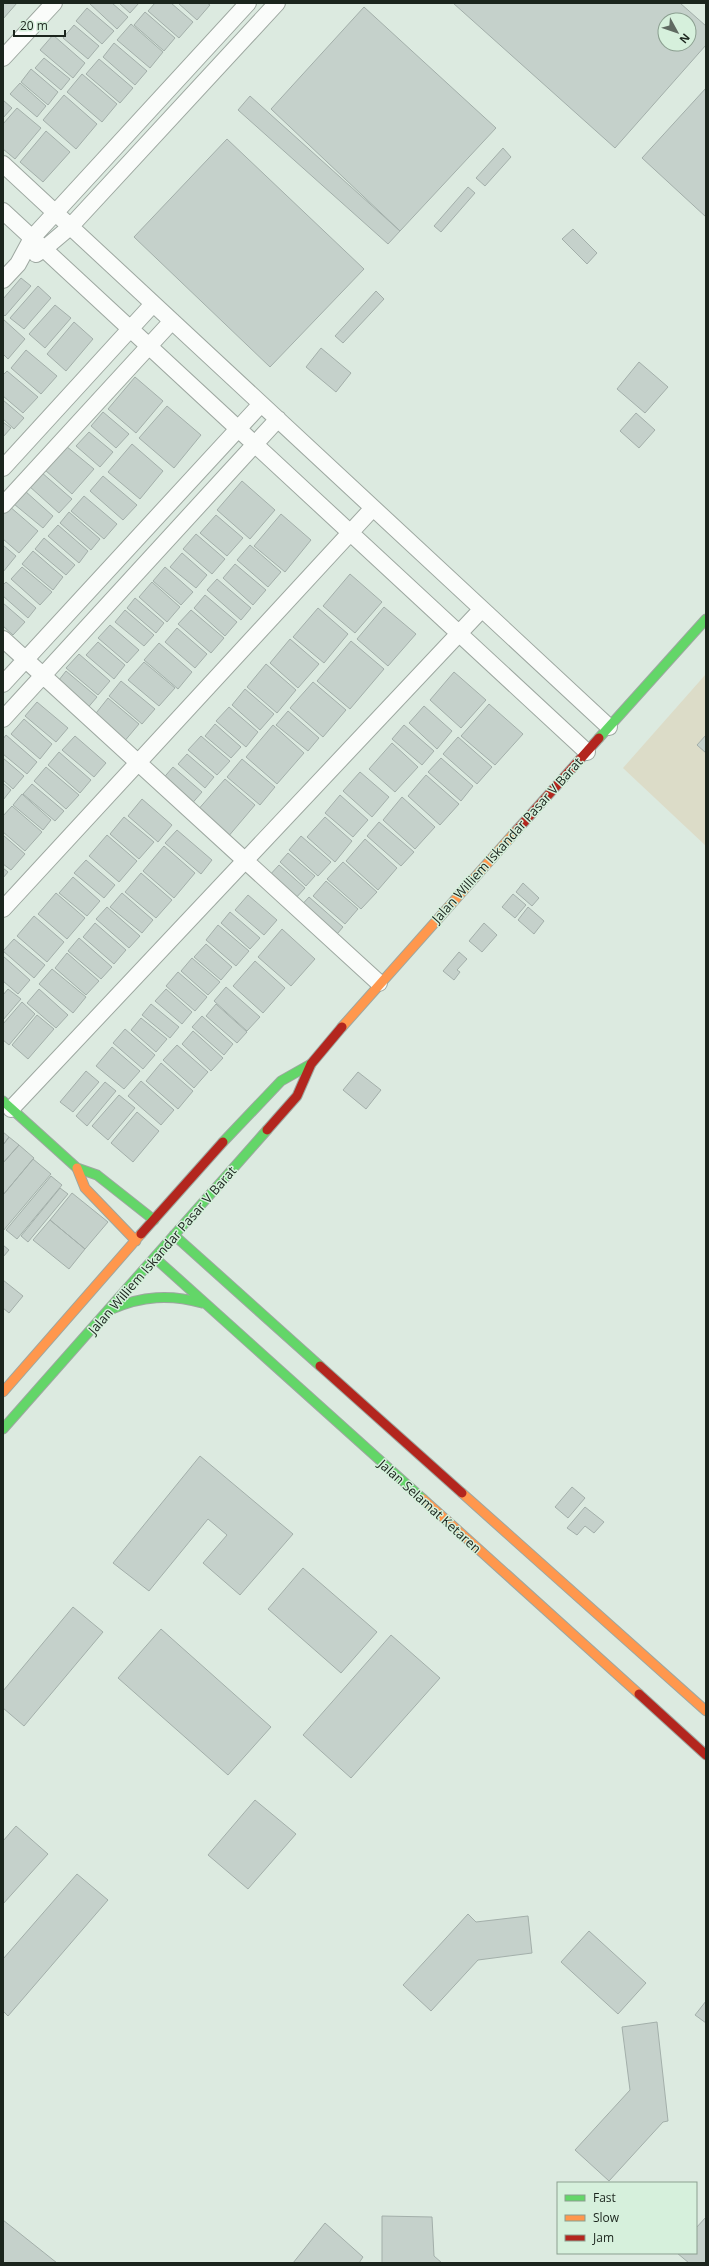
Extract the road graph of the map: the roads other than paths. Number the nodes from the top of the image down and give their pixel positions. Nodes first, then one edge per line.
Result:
1 (54, 3) edge
2 (248, 3) edge
3 (277, 3) edge
4 (3, 58) edge
5 (3, 164) edge
6 (3, 211) edge
7 (55, 212) junction
8 (70, 226) junction
9 (32, 238) junction
10 (44, 250) junction
11 (18, 264) junction
12 (3, 280) edge
13 (153, 304) junction
14 (172, 321) junction
15 (130, 329) junction
16 (149, 346) junction
17 (77, 387) junction
18 (96, 404) junction
19 (261, 404) junction
20 (278, 419) junction
21 (238, 429) junction
22 (34, 434) junction
23 (255, 444) junction
24 (53, 451) junction
25 (3, 468) edge
26 (3, 473) edge
27 (19, 488) junction
28 (3, 505) edge
29 (373, 508) junction
30 (350, 533) junction
31 (482, 609) junction
32 (706, 618) edge
33 (459, 633) junction
34 (3, 639) edge
35 (26, 660) junction
36 (43, 676) junction
37 (3, 684) edge
38 (3, 719) edge
39 (609, 727) junction
40 (587, 752) junction
41 (138, 763) junction
42 (245, 860) junction
43 (3, 909) edge
44 (379, 983) junction
45 (311, 1064) junction
46 (7, 1105) edge
47 (77, 1168) junction
48 (154, 1220) junction
49 (174, 1235) junction
50 (136, 1241) junction
51 (155, 1258) junction
52 (207, 1305) junction
53 (108, 1311) junction
54 (3, 1392) edge
55 (3, 1429) edge
56 (706, 1711) edge
57 (706, 1755) edge

1 - 4 street
2 - 7 street
3 - 8 street
5 - 7 street
6 - 9 street
7 - 8 street
7 - 9 street
8 - 10 street
8 - 13 street
9 - 10 street
9 - 11 street
10 - 11 street
10 - 15 street
11 - 12 street
13 - 14 street
13 - 15 street
14 - 16 street
14 - 19 street
15 - 16 street
15 - 17 street
16 - 18 street
16 - 21 street
17 - 18 street
17 - 22 street
18 - 24 street
19 - 20 street
19 - 21 street
20 - 23 street
20 - 29 street
21 - 23 street
21 - 35 street
22 - 24 street
22 - 25 street
23 - 30 street
23 - 36 street
24 - 27 street
26 - 27 street
27 - 28 street
29 - 30 street
29 - 31 street
30 - 33 street
30 - 41 street
31 - 33 street
31 - 39 street
32 - 39 street, Jalan Williem Iskandar Pasar V Barat
33 - 40 street
33 - 42 street
34 - 35 street
35 - 36 street
35 - 37 street
36 - 38 street
36 - 41 street
39 - 40 street, Jalan Williem Iskandar Pasar V Barat
40 - 44 street, Jalan Williem Iskandar Pasar V Barat
41 - 42 street
41 - 43 street
42 - 44 street
42 - 46 street
44 - 45 street, Jalan Williem Iskandar Pasar V Barat
45 - 48 street, Jalan Williem Iskandar Pasar V Barat
45 - 49 street, Jalan Williem Iskandar Pasar V Barat
46 - 47 street
47 - 48 street
47 - 50 street
48 - 50 street, Jalan Williem Iskandar Pasar V Barat
49 - 51 street, Jalan Williem Iskandar Pasar V Barat
49 - 56 street
50 - 54 street, Jalan Williem Iskandar Pasar V Barat
51 - 52 street, Jalan Selamat Ketaren
51 - 53 street, Jalan Williem Iskandar Pasar V Barat
52 - 53 street
52 - 57 street, Jalan Selamat Ketaren
53 - 55 street, Jalan Williem Iskandar Pasar V Barat

